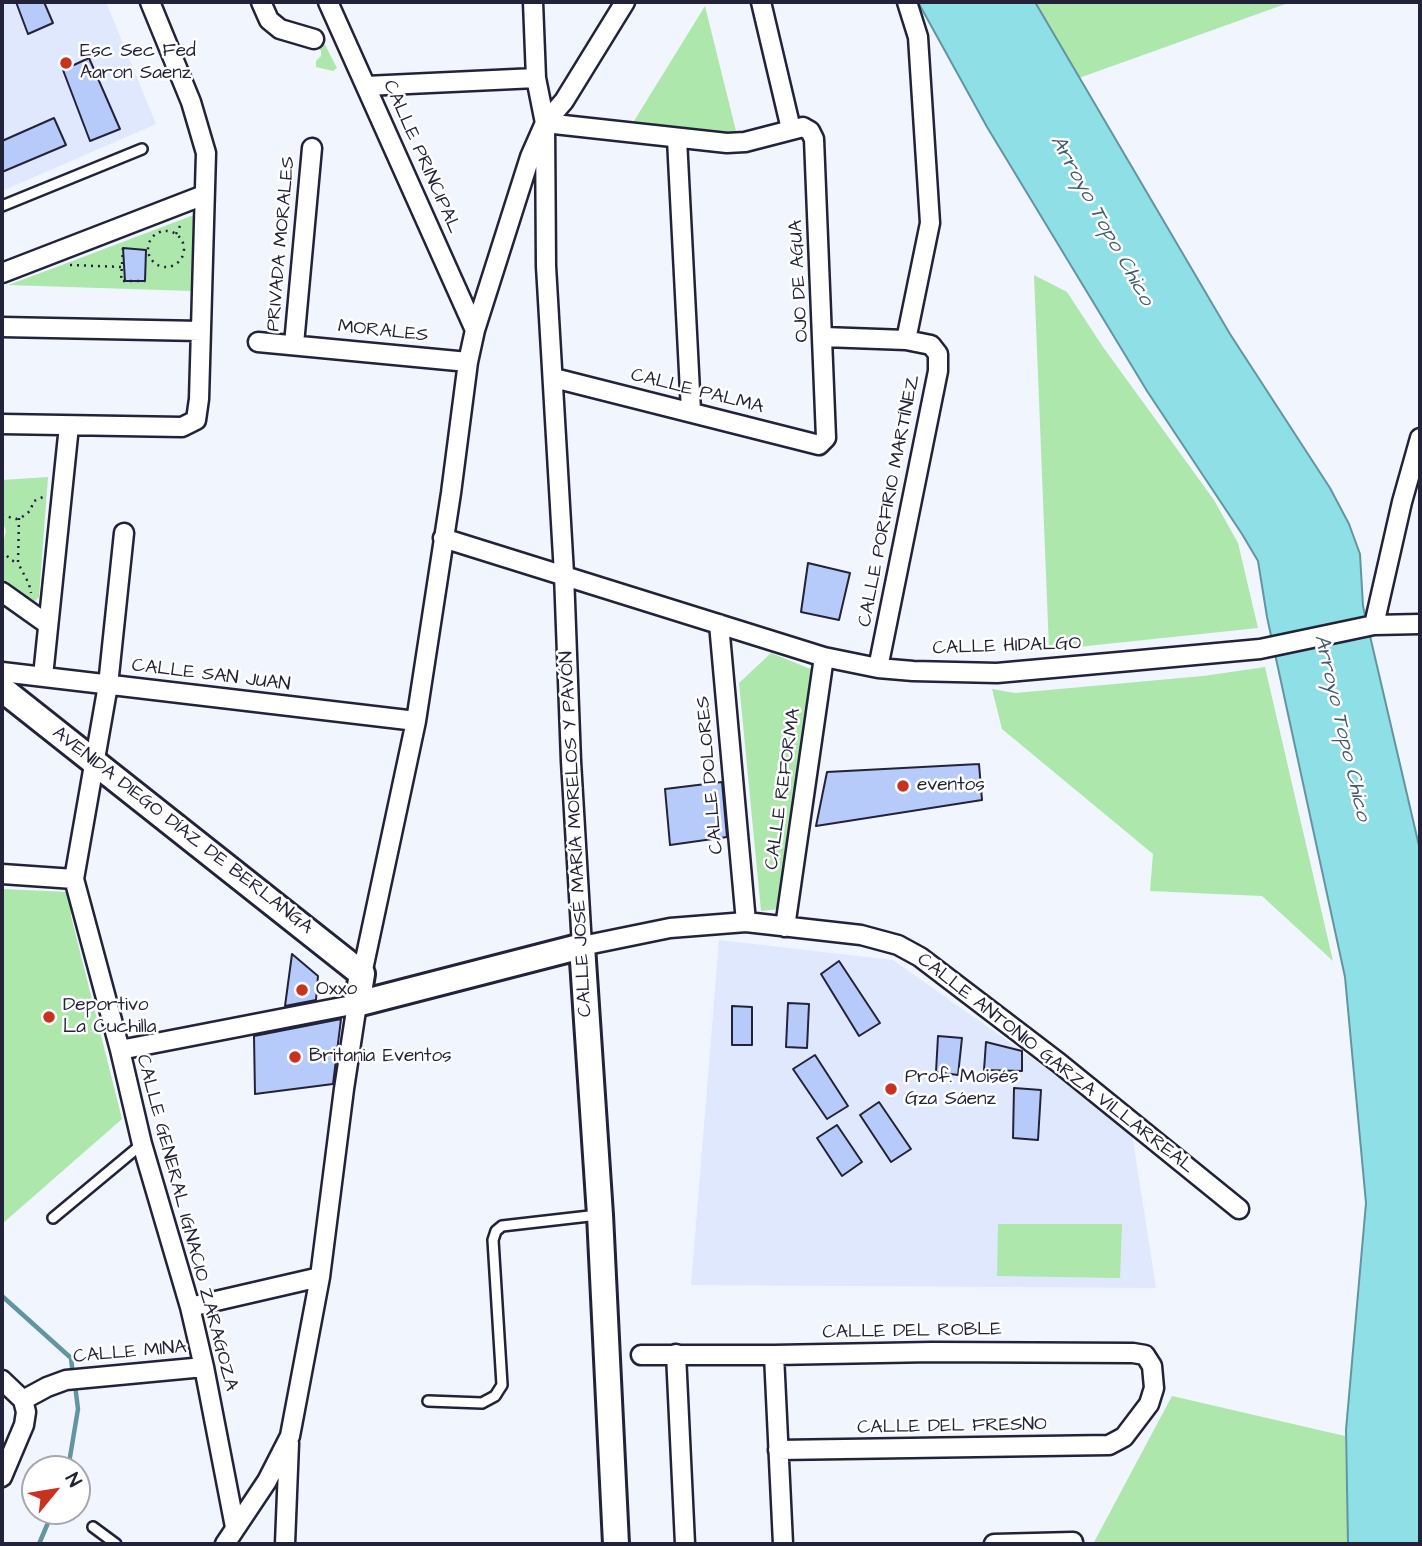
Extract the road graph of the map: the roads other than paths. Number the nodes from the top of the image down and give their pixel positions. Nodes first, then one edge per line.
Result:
1 (150, 2) edge
2 (261, 2) edge
3 (328, 2) edge
4 (533, 2) edge
5 (625, 2) edge
6 (761, 2) edge
7 (907, 2) edge
8 (314, 39) dead end
9 (536, 78) junction
10 (366, 86) junction
11 (545, 123) junction
12 (797, 128) junction
13 (677, 139) junction
14 (312, 148) dead end
15 (142, 149) dead end
16 (204, 195) junction
17 (2, 206) edge
18 (2, 274) edge
19 (2, 327) edge
20 (475, 330) junction
21 (200, 331) junction
22 (824, 337) junction
23 (906, 340) junction
24 (258, 342) dead end
25 (294, 344) junction
26 (468, 362) junction
27 (554, 377) junction
28 (691, 411) junction
29 (2, 424) edge
30 (69, 426) junction
31 (826, 438) joint
32 (1420, 438) edge
33 (124, 533) dead end
34 (443, 538) junction
35 (564, 574) junction
36 (2, 592) edge
37 (47, 624) junction
38 (719, 624) junction
39 (1420, 624) edge
40 (1369, 626) junction
41 (824, 657) junction
42 (878, 667) junction
43 (2, 672) edge
44 (43, 676) junction
45 (108, 685) junction
46 (2, 689) edge
47 (415, 721) junction
48 (93, 761) junction
49 (2, 874) edge
50 (74, 879) junction
51 (746, 922) junction
52 (785, 927) junction
53 (582, 946) junction
54 (362, 974) junction
55 (357, 1004) junction
56 (120, 1050) junction
57 (142, 1144) junction
58 (1239, 1209) dead end
59 (600, 1214) junction
60 (53, 1217) dead end
61 (320, 1277) junction
62 (190, 1307) junction
63 (676, 1354) junction
64 (641, 1355) dead end
65 (774, 1355) junction
66 (204, 1367) junction
67 (2, 1380) edge
68 (23, 1400) junction
69 (428, 1401) dead end
70 (289, 1436) junction
71 (1124, 1437) joint
72 (778, 1450) junction
73 (2, 1477) edge
74 (93, 1527) dead end
75 (235, 1527) junction
76 (1073, 1542) dead end
77 (1028, 1543) edge
78 (116, 1544) edge
79 (225, 1544) edge
80 (285, 1544) edge
81 (616, 1544) edge
82 (685, 1544) edge
83 (783, 1544) edge
84 (994, 1544) edge

1 - 16 street
2 - 8 street
3 - 10 street, CALLE PRINCIPAL
4 - 9 street, CALLE JOSÉ MARÍA MORELOS Y PAVÓN
5 - 11 street
6 - 12 street, OJO DE AGUA
7 - 23 street
9 - 10 street
9 - 11 street, CALLE JOSÉ MARÍA MORELOS Y PAVÓN
10 - 20 street, CALLE PRINCIPAL
11 - 13 street
11 - 20 street
11 - 27 street, CALLE JOSÉ MARÍA MORELOS Y PAVÓN
12 - 13 street
12 - 22 street, OJO DE AGUA
13 - 28 street
14 - 25 street, PRIVADA MORALES
15 - 17 lane
16 - 18 street
16 - 21 street
19 - 21 street
20 - 26 street
21 - 30 street
22 - 23 street
22 - 31 street, OJO DE AGUA
23 - 42 street, CALLE PORFIRIO MARTÍNEZ
24 - 25 street, MORALES
25 - 26 street, MORALES
26 - 34 street
27 - 28 street, CALLE PALMA
27 - 35 street, CALLE JOSÉ MARÍA MORELOS Y PAVÓN
28 - 31 street, CALLE PALMA
29 - 30 street
30 - 37 street
32 - 40 street
33 - 45 street, CALLE GENERAL IGNACIO ZARAGOZA
34 - 35 street, CALLE HIDALGO
34 - 47 street
35 - 38 street, CALLE HIDALGO
35 - 53 street, CALLE JOSÉ MARÍA MORELOS Y PAVÓN
36 - 37 street
37 - 44 street
38 - 41 street, CALLE HIDALGO
38 - 51 street, CALLE DOLORES
39 - 40 street, CALLE HIDALGO
40 - 42 street, CALLE HIDALGO
41 - 42 street, CALLE HIDALGO
41 - 52 street, CALLE REFORMA
43 - 44 street, CALLE SAN JUAN
44 - 45 street, CALLE SAN JUAN
45 - 47 street, CALLE SAN JUAN
45 - 48 street, CALLE GENERAL IGNACIO ZARAGOZA
46 - 48 street, AVENIDA DIEGO DÍAZ DE BERLANGA
47 - 54 street
48 - 50 street, CALLE GENERAL IGNACIO ZARAGOZA
48 - 54 street, AVENIDA DIEGO DÍAZ DE BERLANGA
49 - 50 street
50 - 56 street, CALLE GENERAL IGNACIO ZARAGOZA
51 - 52 street, CALLE ANTONIO GARZA VILLARREAL
51 - 53 street, CALLE ANTONIO GARZA VILLARREAL
52 - 58 street, CALLE ANTONIO GARZA VILLARREAL
53 - 55 street, CALLE ANTONIO GARZA VILLARREAL
53 - 59 street, CALLE JOSÉ MARÍA MORELOS Y PAVÓN
54 - 55 street
55 - 56 street, CALLE ANTONIO GARZA VILLARREAL
55 - 61 street
56 - 57 street, CALLE GENERAL IGNACIO ZARAGOZA
57 - 60 lane
57 - 62 street, CALLE GENERAL IGNACIO ZARAGOZA
59 - 69 lane
59 - 81 street, CALLE JOSÉ MARÍA MORELOS Y PAVÓN
61 - 62 street
61 - 70 street
62 - 66 street, CALLE GENERAL IGNACIO ZARAGOZA
63 - 64 street, CALLE DEL ROBLE
63 - 65 street, CALLE DEL ROBLE
63 - 82 street
65 - 71 street, CALLE DEL ROBLE
65 - 72 street
66 - 68 street, CALLE MINA
66 - 75 street, CALLE GENERAL IGNACIO ZARAGOZA
67 - 68 street
68 - 73 street
70 - 75 street
70 - 80 street
71 - 72 street, CALLE DEL FRESNO
72 - 83 street
74 - 78 lane
75 - 79 street
76 - 77 street
77 - 84 street

